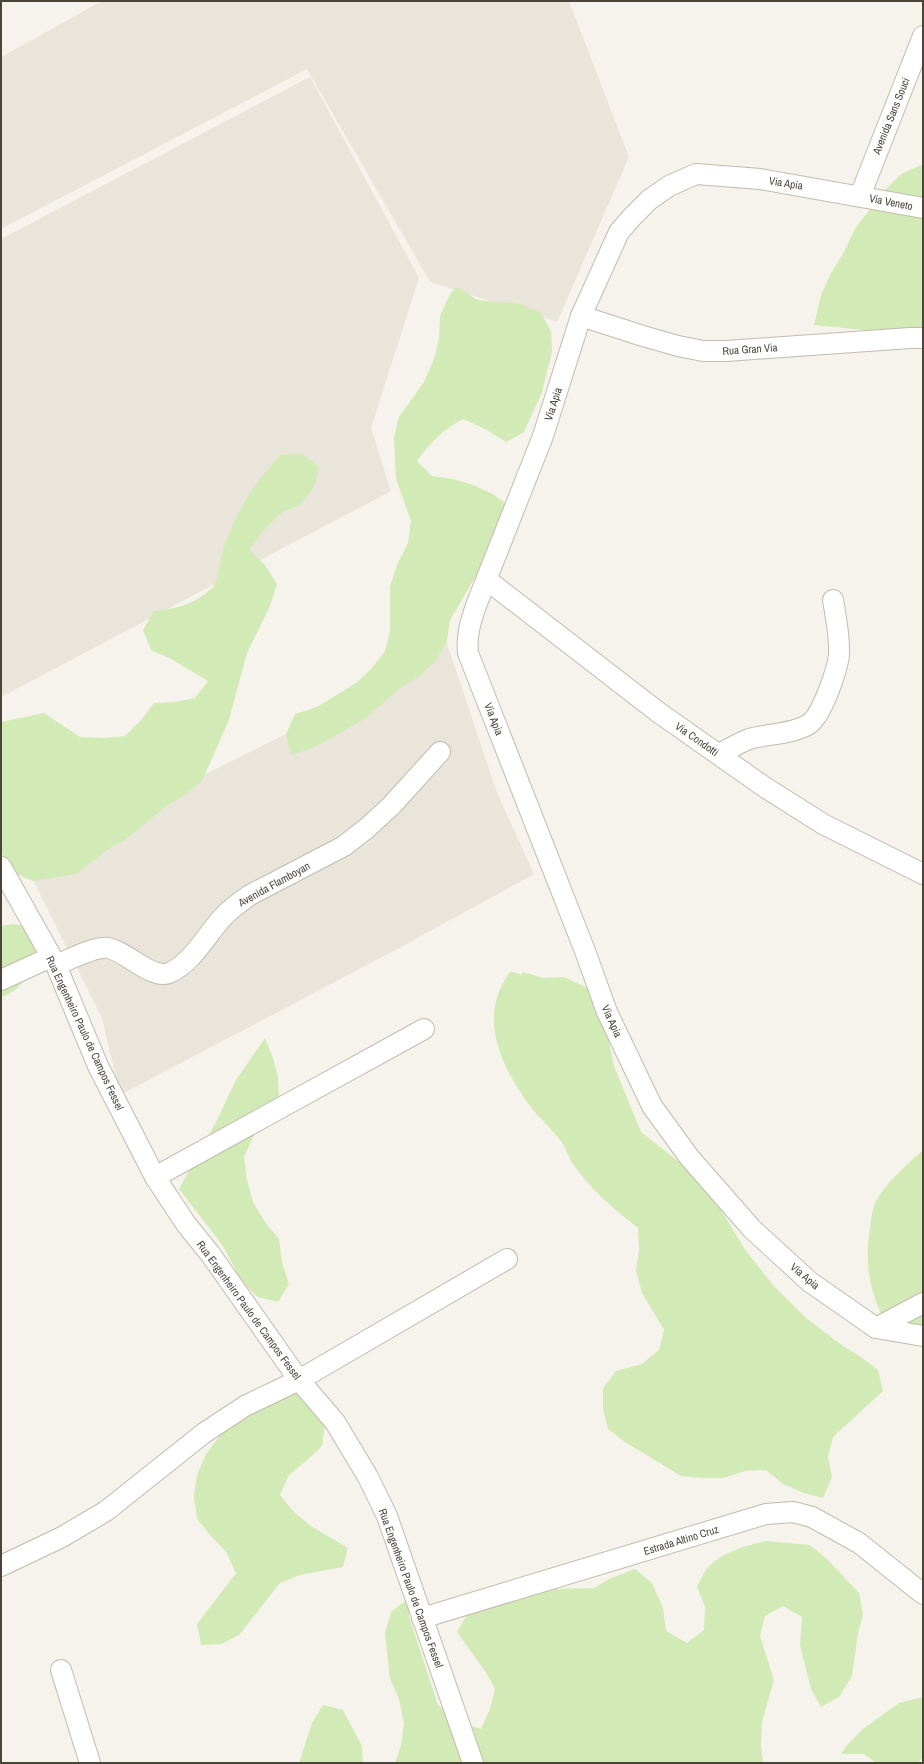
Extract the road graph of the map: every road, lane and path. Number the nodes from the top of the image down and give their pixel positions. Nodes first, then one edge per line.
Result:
1 (923, 36) edge
2 (860, 196) junction
3 (923, 208) edge
4 (582, 316) junction
5 (923, 338) edge
6 (487, 580) junction
7 (833, 600) dead end
8 (440, 752) dead end
9 (719, 754) junction
10 (1, 867) edge
11 (923, 874) edge
12 (53, 961) junction
13 (1, 980) edge
14 (424, 1029) dead end
15 (154, 1177) junction
16 (507, 1259) dead end
17 (923, 1303) edge
18 (876, 1328) junction
19 (923, 1336) edge
20 (300, 1380) junction
21 (1, 1566) edge
22 (923, 1594) edge
23 (422, 1618) junction
24 (61, 1670) dead end
25 (90, 1763) edge
26 (473, 1763) edge

1 - 2 street, Avenida Sans Souci
2 - 3 street, Via Veneto
2 - 4 street, Via Apia
4 - 5 street, Rua Gran Via
4 - 6 street, Via Apia
6 - 9 street, Via Condotti
6 - 18 street, Via Apia
7 - 9 street
8 - 12 street, Avenida Flamboyan
9 - 11 street, Via Condotti
10 - 12 street, Rua Engenheiro Paulo de Campos Fessel
12 - 13 street, Avenida Flamboyan
12 - 15 street, Rua Engenheiro Paulo de Campos Fessel
14 - 15 street
15 - 20 street, Rua Engenheiro Paulo de Campos Fessel
16 - 20 street
17 - 18 street
18 - 19 street, Via Apia
20 - 21 street
20 - 23 street, Rua Engenheiro Paulo de Campos Fessel
22 - 23 street, Estrada Altino Cruz
23 - 26 street, Rua Engenheiro Paulo de Campos Fessel
24 - 25 street

